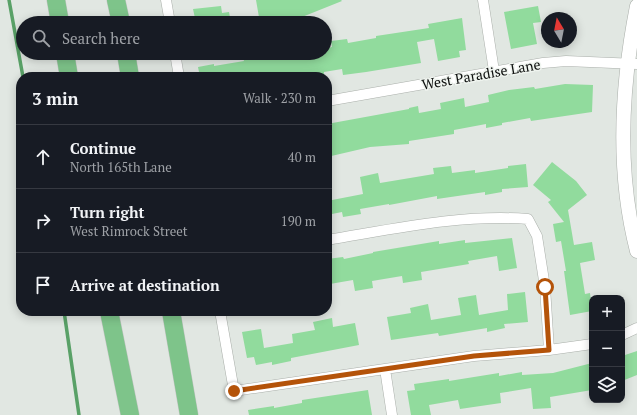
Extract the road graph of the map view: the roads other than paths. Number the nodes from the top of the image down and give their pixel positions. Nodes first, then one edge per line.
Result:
1 (56, 0) edge
2 (116, 0) edge
3 (125, 0) edge
4 (166, 0) edge
5 (483, 0) edge
6 (637, 6) edge
7 (59, 16) edge
8 (119, 16) edge
9 (127, 16) edge
10 (169, 16) edge
11 (66, 60) edge
12 (127, 60) edge
13 (133, 60) edge
14 (176, 60) edge
15 (632, 63) edge
16 (494, 71) junction
17 (68, 72) edge
18 (129, 72) edge
19 (134, 72) edge
20 (178, 72) edge
21 (332, 100) edge
22 (332, 239) edge
23 (637, 251) edge
24 (109, 316) edge
25 (110, 316) edge
26 (172, 316) edge
27 (221, 316) edge
28 (637, 328) edge
29 (625, 333) edge
30 (589, 344) edge
31 (549, 350) junction
32 (385, 369) junction
33 (182, 373) junction
34 (119, 415) edge
35 (130, 415) edge
36 (189, 415) edge
37 (200, 415) edge
38 (392, 415) edge

1 - 7 highway
2 - 8 highway
3 - 9 highway
4 - 10 street
5 - 16 street
6 - 15 main road
11 - 17 highway
12 - 18 highway
13 - 19 highway
14 - 20 street
15 - 16 street, West Paradise Lane
15 - 23 main road
16 - 21 street, West Paradise Lane
22 - 31 street
24 - 34 highway
25 - 35 highway
26 - 33 highway
27 - 32 street
28 - 29 street
30 - 31 street
31 - 32 street
32 - 38 street
33 - 36 highway
33 - 37 highway

